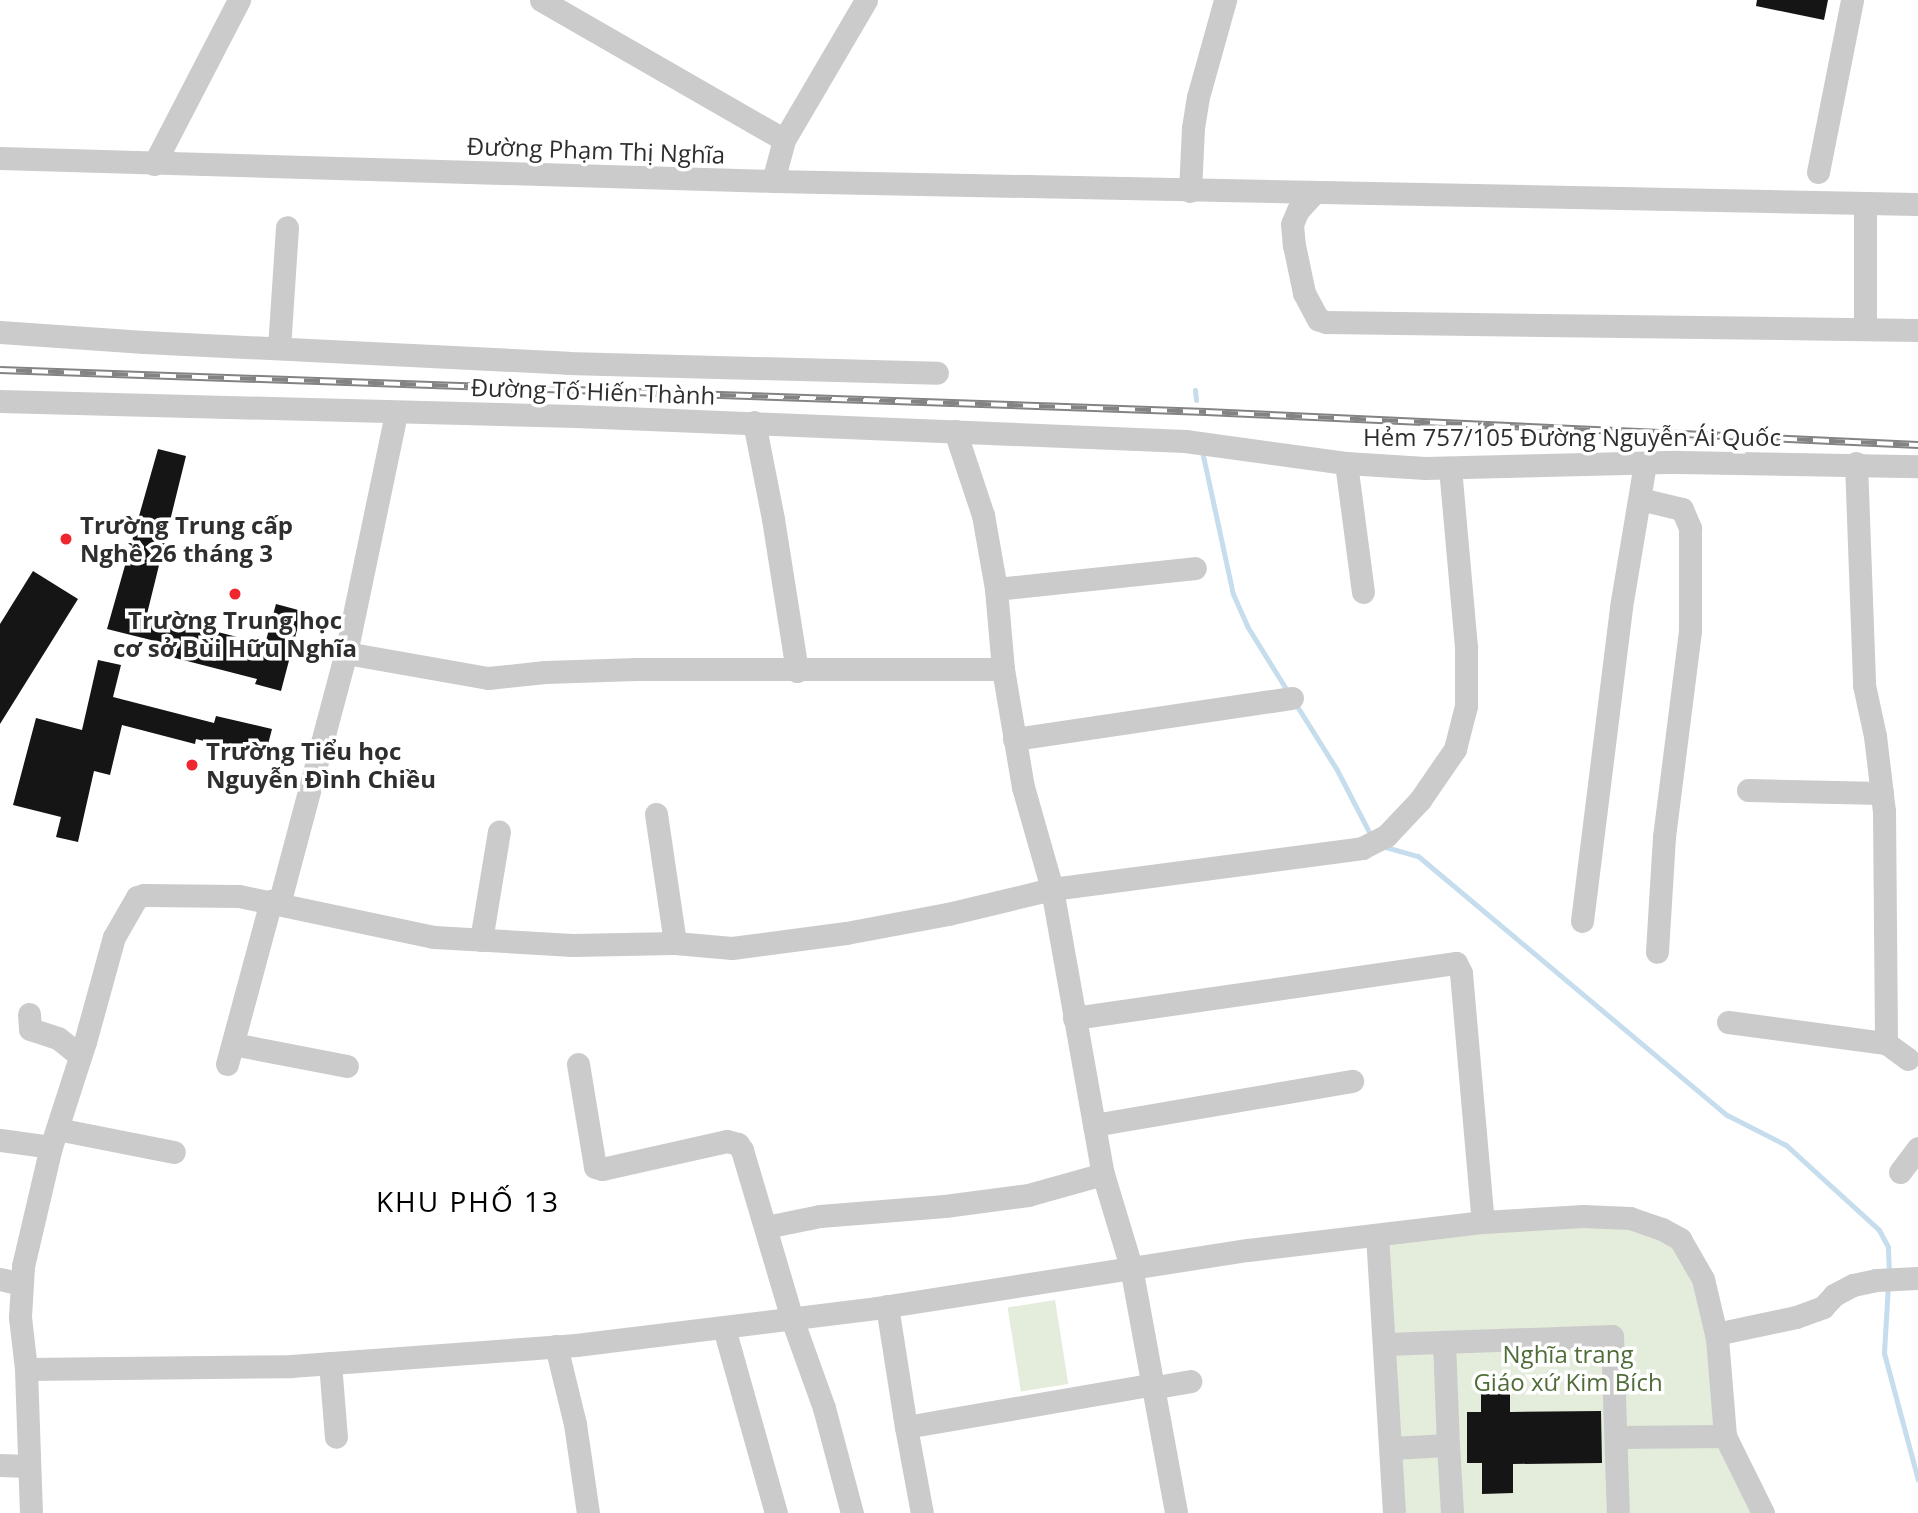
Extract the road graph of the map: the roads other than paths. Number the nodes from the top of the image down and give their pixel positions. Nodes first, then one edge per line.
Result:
1 (239, 0) edge
2 (543, 0) edge
3 (866, 0) edge
4 (1225, 0) edge
5 (1852, 0) edge
6 (785, 140) junction
7 (0, 158) edge
8 (154, 163) junction
9 (1818, 172) dead end
10 (773, 181) junction
11 (1190, 191) junction
12 (1314, 193) junction
13 (1865, 203) junction
14 (1918, 204) edge
15 (287, 227) dead end
16 (1865, 329) junction
17 (1918, 330) edge
18 (0, 332) edge
19 (279, 348) junction
20 (937, 373) dead end
21 (0, 401) edge
22 (396, 413) junction
23 (754, 422) junction
24 (956, 431) junction
25 (1185, 441) joint
26 (1346, 463) junction
27 (1645, 463) junction
28 (1856, 463) junction
29 (1918, 466) edge
30 (1450, 468) junction
31 (1640, 499) junction
32 (1195, 568) dead end
33 (996, 589) junction
34 (1363, 592) dead end
35 (346, 653) junction
36 (1003, 669) junction
37 (797, 671) junction
38 (1292, 698) dead end
39 (1014, 739) junction
40 (1748, 790) dead end
41 (1882, 793) junction
42 (656, 814) dead end
43 (499, 831) dead end
44 (1052, 888) junction
45 (275, 902) junction
46 (1582, 921) dead end
47 (481, 940) junction
48 (675, 943) junction
49 (1657, 952) dead end
50 (29, 1014) dead end
51 (1074, 1018) junction
52 (1728, 1022) dead end
53 (1886, 1043) junction
54 (80, 1056) junction
55 (1908, 1059) dead end
56 (578, 1064) dead end
57 (346, 1066) dead end
58 (1352, 1081) dead end
59 (1094, 1125) junction
60 (54, 1138) junction
61 (0, 1140) edge
62 (1918, 1148) edge
63 (174, 1152) dead end
64 (1900, 1172) dead end
65 (1103, 1174) junction
66 (1483, 1222) junction
67 (766, 1227) junction
68 (1377, 1235) junction
69 (1131, 1267) junction
70 (1909, 1278) edge
71 (11, 1281) edge
72 (887, 1306) junction
73 (792, 1319) junction
74 (724, 1328) junction
75 (1716, 1334) junction
76 (1444, 1342) junction
77 (1385, 1344) junction
78 (556, 1346) junction
79 (330, 1363) junction
80 (26, 1369) junction
81 (1190, 1381) dead end
82 (1150, 1387) junction
83 (906, 1427) junction
84 (1725, 1436) junction
85 (335, 1437) dead end
86 (1616, 1437) junction
87 (1448, 1445) junction
88 (1391, 1448) junction
89 (0, 1465) edge
90 (29, 1466) junction
91 (31, 1513) edge
92 (588, 1513) edge
93 (776, 1513) edge
94 (852, 1513) edge
95 (922, 1513) edge
96 (1176, 1513) edge
97 (1394, 1513) edge
98 (1452, 1513) edge
99 (1618, 1513) edge
100 (1763, 1513) edge

1 - 8 street
2 - 6 street
3 - 6 street
4 - 11 street
5 - 9 street
6 - 10 street
7 - 8 street, Đường Phạm Thị Nghĩa
8 - 10 street, Đường Phạm Thị Nghĩa
10 - 11 street, Đường Phạm Thị Nghĩa
11 - 12 street, Đường Phạm Thị Nghĩa
12 - 13 street, Đường Phạm Thị Nghĩa
12 - 16 street
13 - 14 street, Đường Phạm Thị Nghĩa
13 - 16 street
15 - 19 street
16 - 17 street
18 - 19 street
19 - 20 street
21 - 22 street, Đường Tố Hiến Thành
22 - 23 street, Đường Tố Hiến Thành
22 - 35 street
23 - 24 street, Đường Tố Hiến Thành
23 - 37 street
24 - 25 street, Đường Tố Hiến Thành
24 - 33 street
25 - 26 street, Hẻm 757/105 Đường Nguyễn Ái Quốc
26 - 30 street, Hẻm 757/105 Đường Nguyễn Ái Quốc
26 - 34 street
27 - 28 street, Hẻm 757/105 Đường Nguyễn Ái Quốc
27 - 30 street, Hẻm 757/105 Đường Nguyễn Ái Quốc
27 - 31 street
28 - 29 street, Hẻm 757/105 Đường Nguyễn Ái Quốc
28 - 41 street
30 - 44 street
31 - 46 street
31 - 49 street
32 - 33 street
33 - 36 street
35 - 37 street
35 - 45 street
36 - 37 street
36 - 39 street
38 - 39 street
39 - 44 street
40 - 41 street
41 - 53 street
42 - 48 street
43 - 47 street
44 - 48 street
44 - 51 street
45 - 47 street
45 - 54 street
45 - 57 street
47 - 48 street
50 - 54 street
51 - 59 street
51 - 66 street
52 - 53 street
53 - 55 street
54 - 60 street
56 - 67 street
58 - 59 street
59 - 65 street
60 - 61 street
60 - 63 street
60 - 71 street
62 - 64 street
65 - 67 street
65 - 69 street
66 - 68 street
66 - 75 street
67 - 73 street
68 - 69 street
68 - 77 street
69 - 72 street
69 - 82 street
70 - 75 street
71 - 80 street
72 - 73 street
72 - 83 street
73 - 74 street
73 - 94 street
74 - 78 street
74 - 93 street
75 - 84 street
76 - 77 street
76 - 86 street
76 - 87 street
77 - 88 street
78 - 79 street
78 - 92 street
79 - 80 street
79 - 85 street
80 - 90 street
81 - 82 street
82 - 83 street
82 - 96 street
83 - 95 street
84 - 86 street
84 - 100 street
86 - 99 street
87 - 88 street
87 - 98 street
88 - 97 street
89 - 90 street
90 - 91 street

